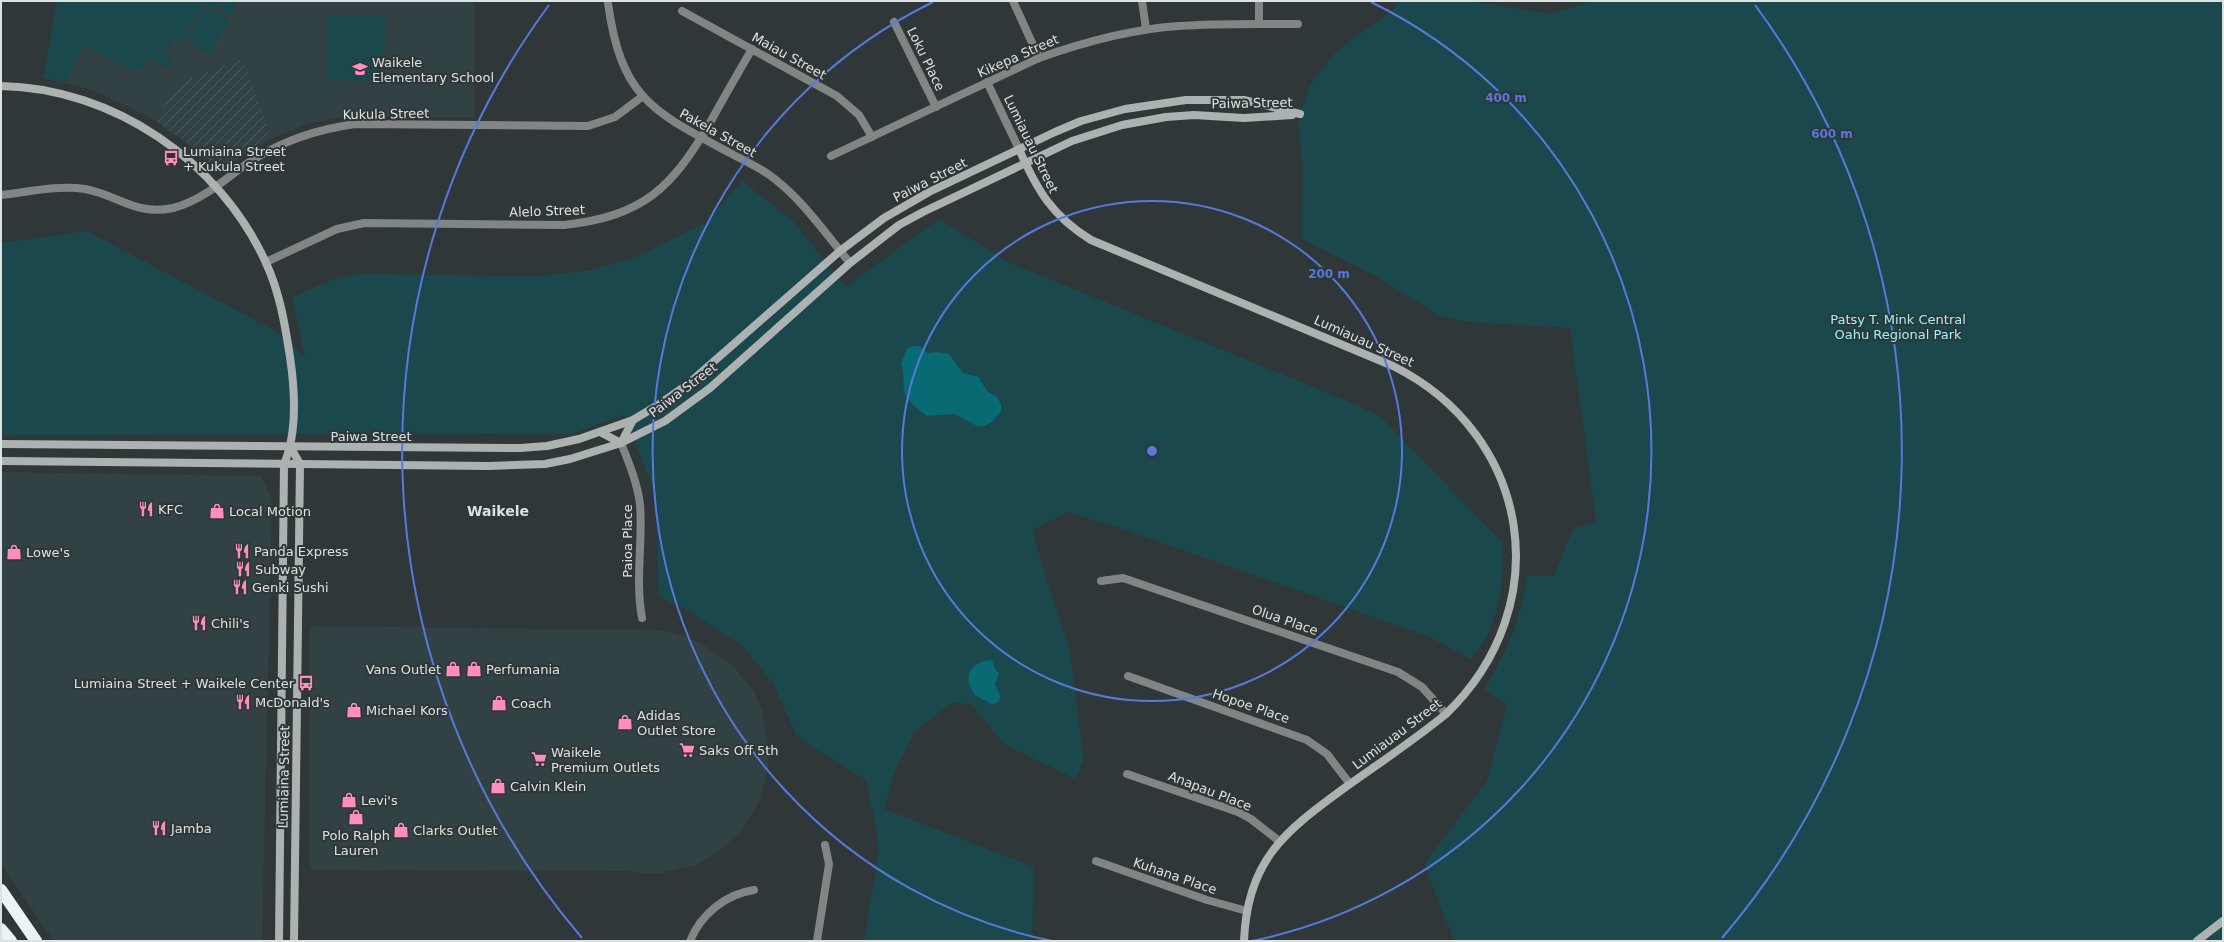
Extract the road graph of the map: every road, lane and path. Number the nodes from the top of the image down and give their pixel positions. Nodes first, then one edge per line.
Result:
1 (1013, 1) edge
2 (1142, 1) edge
3 (1259, 1) edge
4 (608, 3) dead end
5 (682, 11) dead end
6 (894, 22) dead end
7 (1259, 24) junction
8 (1298, 24) dead end
9 (1146, 29) junction
10 (752, 49) junction
11 (1039, 58) junction
12 (987, 82) junction
13 (1, 86) edge
14 (643, 96) junction
15 (936, 107) junction
16 (701, 137) junction
17 (872, 137) junction
18 (1019, 149) junction
19 (832, 156) dead end
20 (1025, 163) junction
21 (216, 186) junction
22 (1, 195) edge
23 (840, 251) junction
24 (266, 262) junction
25 (850, 263) junction
26 (633, 420) junction
27 (600, 432) junction
28 (621, 443) junction
29 (1, 444) edge
30 (291, 448) junction
31 (1, 461) edge
32 (284, 464) junction
33 (300, 464) junction
34 (1101, 581) dead end
35 (642, 618) dead end
36 (1128, 676) dead end
37 (1446, 714) junction
38 (1127, 774) dead end
39 (1350, 784) junction
40 (1279, 841) junction
41 (825, 845) dead end
42 (1096, 861) dead end
43 (1, 890) edge
44 (754, 890) dead end
45 (1247, 911) junction
46 (2223, 921) edge
47 (1, 929) edge
48 (11, 941) edge
49 (36, 941) edge
50 (279, 941) edge
51 (294, 941) edge
52 (690, 941) edge
53 (817, 941) edge
54 (1244, 941) edge
55 (2197, 941) edge

1 - 11 street
2 - 9 street
3 - 7 street
4 - 14 street, Pakela Street
5 - 10 street, Maiau Street
6 - 15 street, Loku Place
7 - 8 street, Kikepa Street
7 - 9 street, Kikepa Street
9 - 11 street, Kikepa Street
10 - 16 street, Alelo Street
10 - 17 street, Maiau Street
11 - 12 street, Kikepa Street
12 - 15 street, Kikepa Street
12 - 18 street, Lumiauau Street
13 - 21 street, Lumiaina Street
14 - 16 street, Pakela Street
14 - 21 street, Kukula Street
15 - 17 street, Kikepa Street
16 - 23 street, Pakela Street
16 - 24 street, Alelo Street
17 - 19 street, Kikepa Street
18 - 20 street, Lumiauau Street
18 - 20 street, Paiwa Street
18 - 23 street, Paiwa Street
20 - 25 street, Paiwa Street
20 - 37 street, Lumiauau Street
21 - 22 street, Kukula Street
21 - 24 street, Lumiaina Street
23 - 25 street, Pakela Street
23 - 26 street, Paiwa Street
24 - 30 street, Lumiaina Street
25 - 28 street, Paiwa Street
26 - 27 street, Paiwa Street
26 - 28 street
27 - 28 street
27 - 30 street, Paiwa Street
28 - 33 street, Paiwa Street
28 - 35 street, Paioa Place
29 - 30 street, Paiwa Street
30 - 32 street, Lumiaina Street
30 - 33 street
31 - 32 street, Paiwa Street
32 - 33 street, Paiwa Street
32 - 50 street, Lumiaina Street
33 - 51 street, Lumiaina Street
34 - 37 street, Olua Place
36 - 39 street, Hopoe Place
37 - 39 street, Lumiauau Street
38 - 40 street, Anapau Place
39 - 40 street, Lumiauau Street
40 - 45 street, Lumiauau Street
41 - 53 street
42 - 45 street, Kuhana Place
43 - 49 highway
44 - 52 street
45 - 54 street, Lumiauau Street
46 - 55 street
47 - 48 highway

